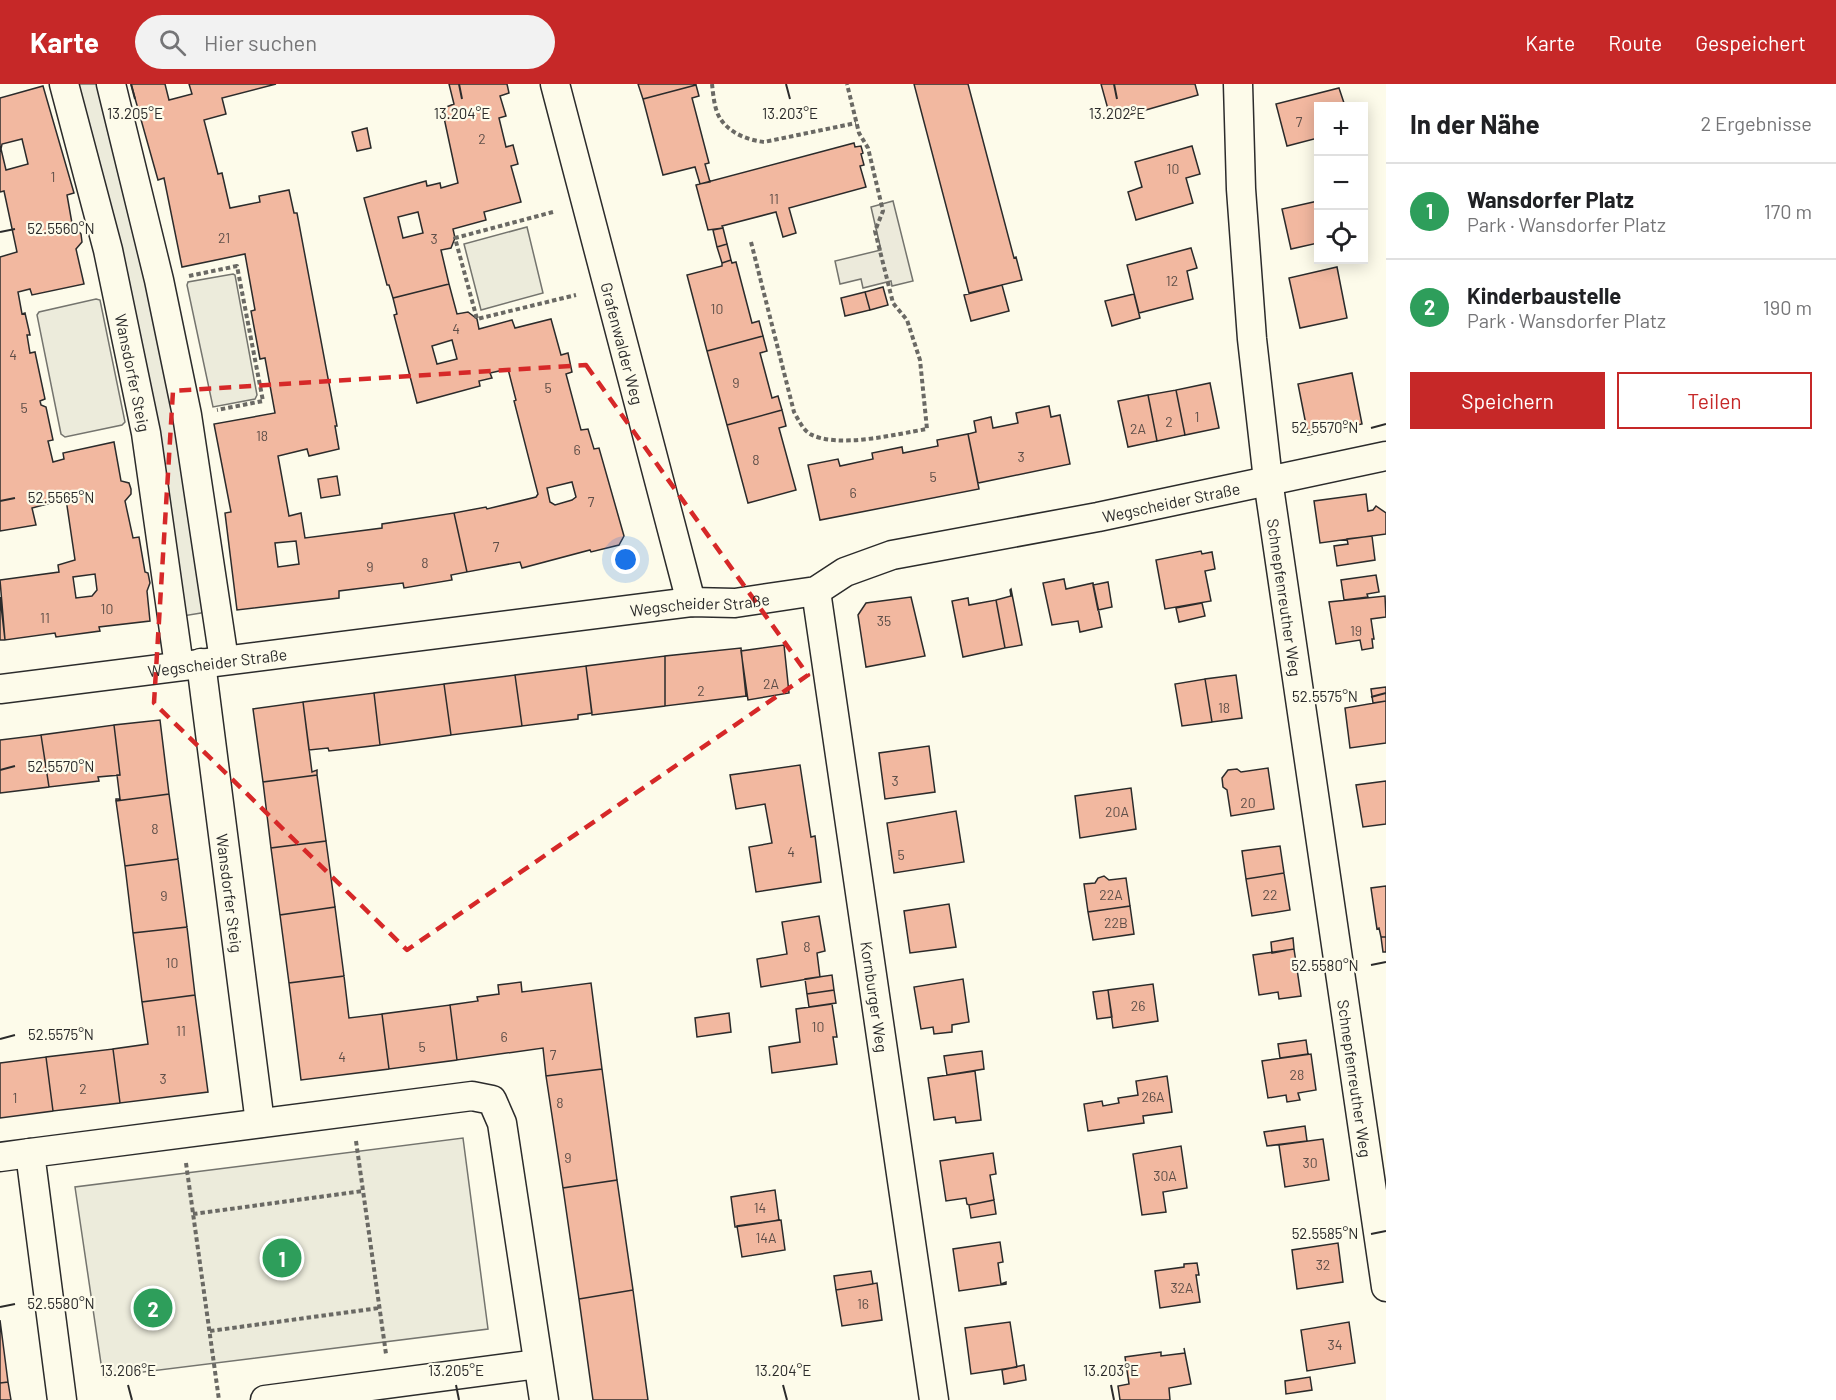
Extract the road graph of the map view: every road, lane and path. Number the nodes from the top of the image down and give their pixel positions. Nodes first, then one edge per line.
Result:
1 (64, 84) edge
2 (111, 84) edge
3 (555, 84) edge
4 (712, 84) edge
5 (847, 84) edge
6 (1238, 84) edge
7 (856, 123) junction
8 (554, 212) dead end
9 (751, 242) dead end
10 (179, 278) dead end
11 (576, 295) dead end
12 (206, 412) dead end
13 (1386, 456) edge
14 (1268, 480) junction
15 (816, 591) junction
16 (691, 602) junction
17 (202, 663) junction
18 (0, 688) edge
19 (260, 1123) junction
20 (355, 1137) dead end
21 (30, 1153) junction
22 (0, 1157) edge
23 (186, 1160) dead end
24 (363, 1191) junction
25 (193, 1214) junction
26 (1386, 1287) edge
27 (379, 1308) junction
28 (210, 1331) junction
29 (538, 1364) junction
30 (390, 1384) junction
31 (62, 1400) edge
32 (219, 1400) edge
33 (265, 1400) edge
34 (544, 1400) edge
35 (933, 1400) edge

1 - 17 street, Wansdorfer Steig
2 - 17 street, Wansdorfer Steig
3 - 16 street, Grafenwalder Weg
4 - 7 path
5 - 7 path
6 - 14 street, Schnepfenreuther Weg
7 - 9 path
8 - 11 path
10 - 12 path
13 - 14 street, Wegscheider Straße
14 - 15 street, Wegscheider Straße
14 - 26 street, Schnepfenreuther Weg
15 - 16 street, Wegscheider Straße
15 - 35 street, Kornburger Weg
16 - 17 street, Wegscheider Straße
17 - 18 street, Wegscheider Straße
17 - 19 street, Wansdorfer Steig
19 - 21 street
19 - 29 street
20 - 24 path
21 - 22 street
21 - 31 street
23 - 25 path
24 - 25 path
24 - 27 path
25 - 28 path
27 - 28 path
27 - 30 path
28 - 32 path
29 - 30 street
29 - 34 street
30 - 33 street

